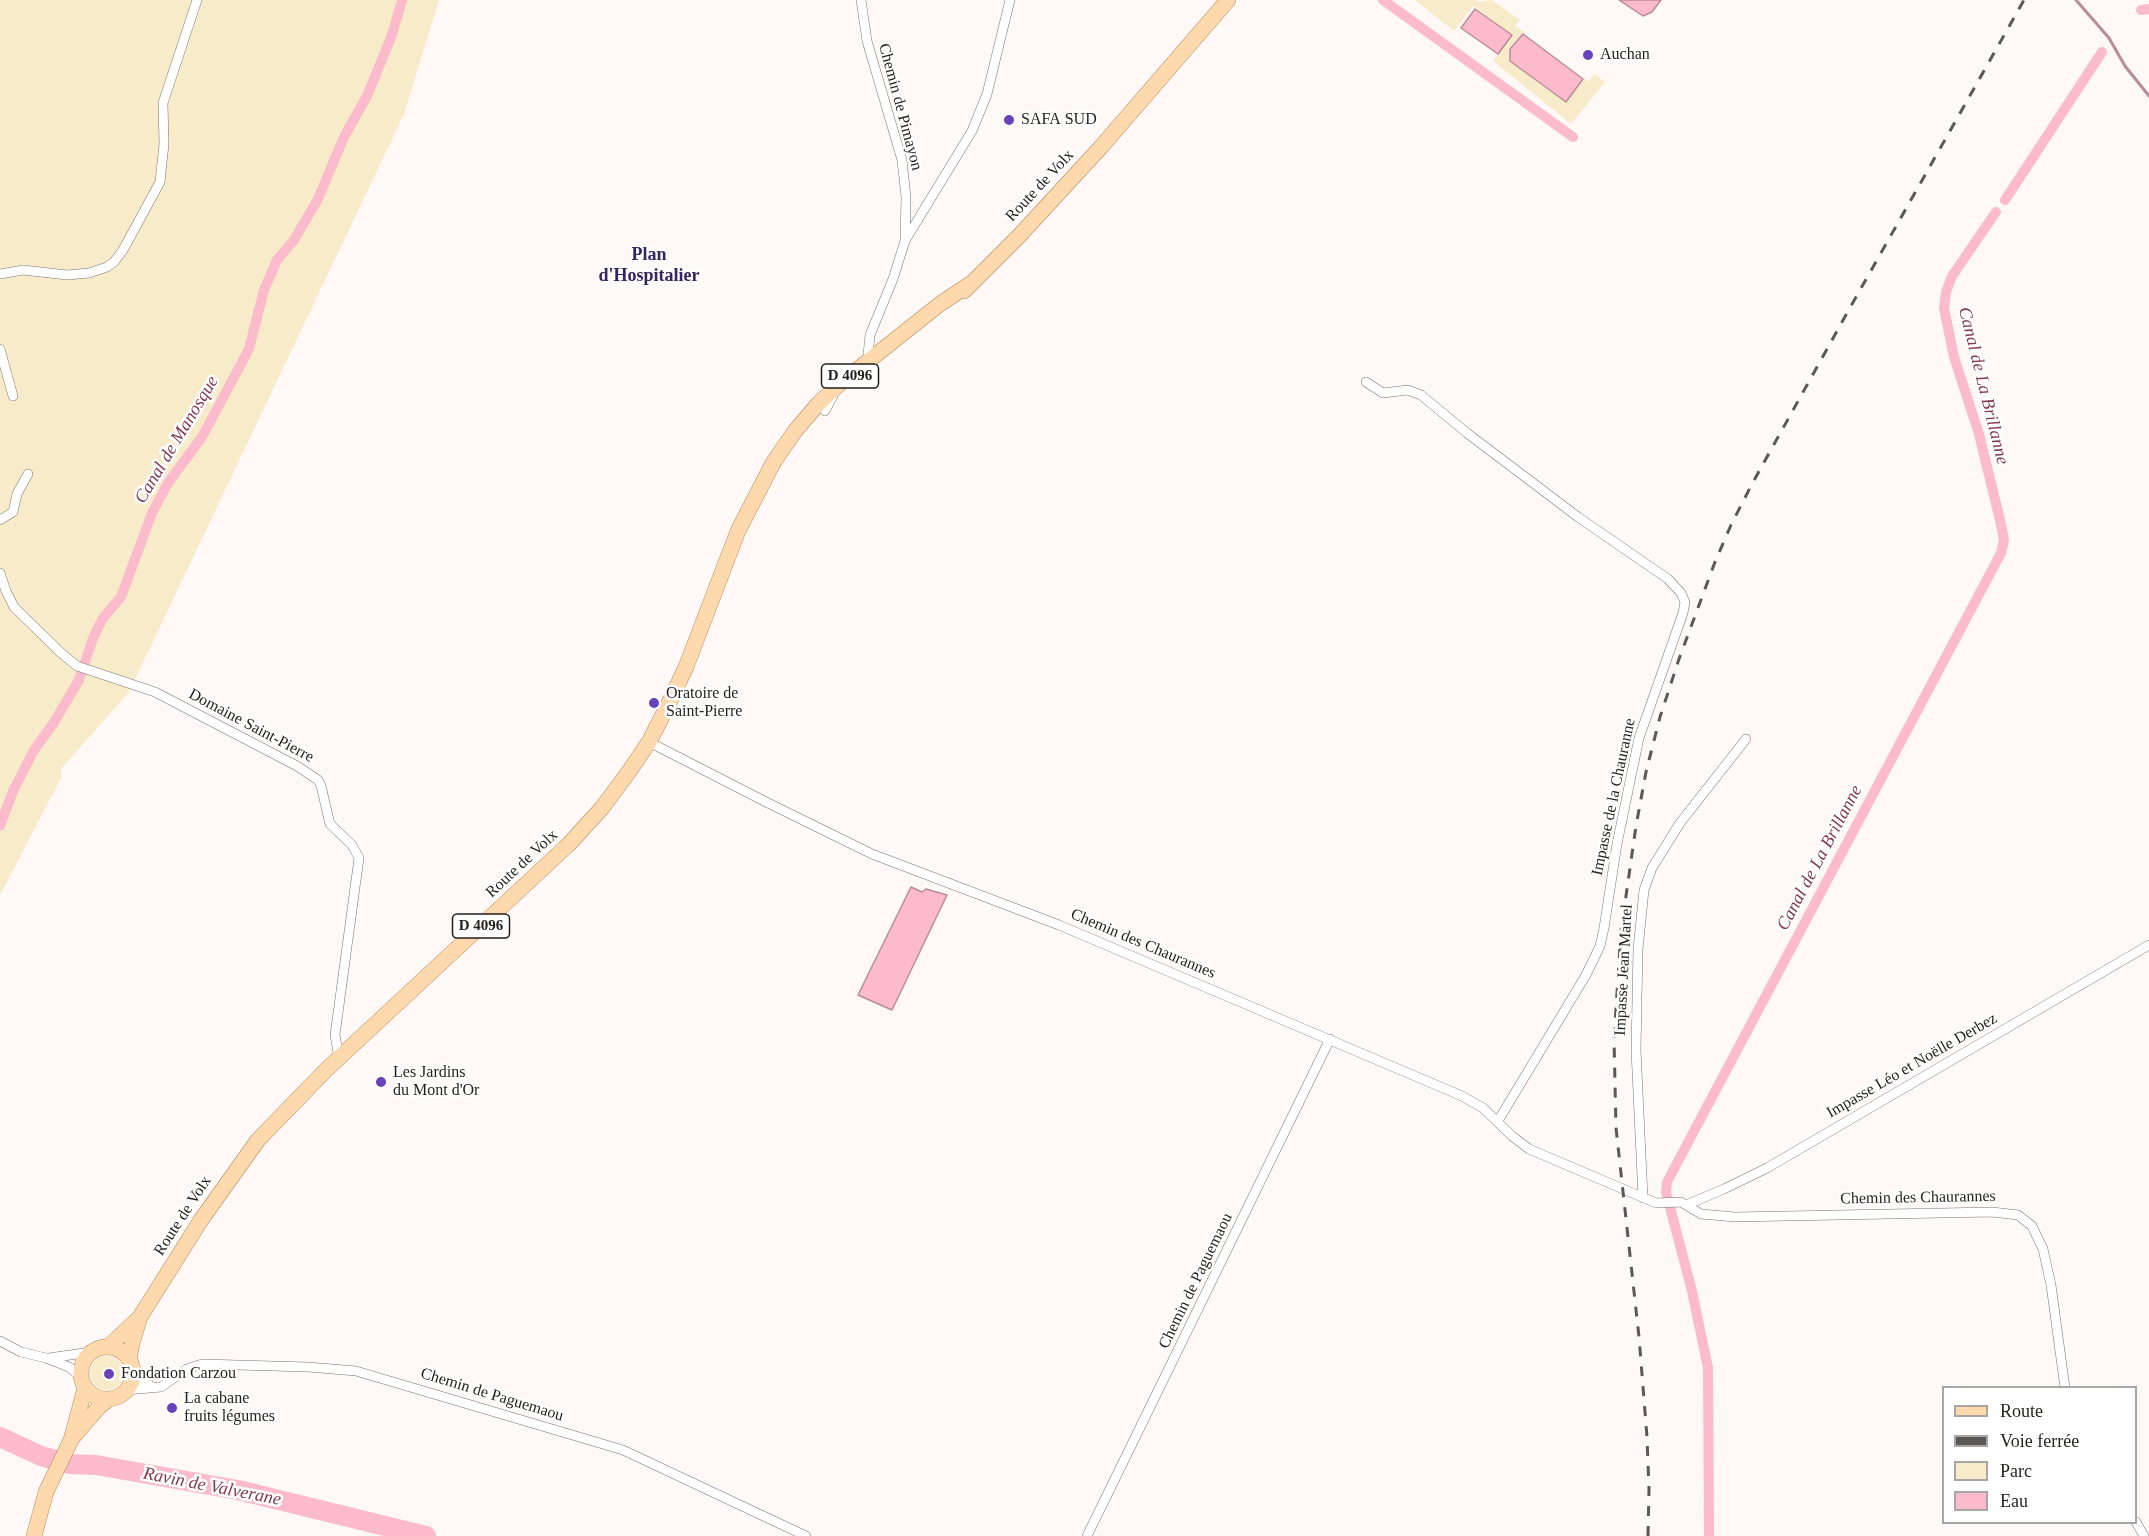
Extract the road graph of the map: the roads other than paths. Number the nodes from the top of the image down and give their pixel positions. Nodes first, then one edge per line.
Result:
1 (197, 0) edge
2 (861, 0) edge
3 (1010, 0) edge
4 (1228, 0) edge
5 (905, 241) junction
6 (0, 274) edge
7 (970, 284) junction
8 (0, 349) edge
9 (869, 360) junction
10 (1366, 382) dead end
11 (13, 396) dead end
12 (825, 411) junction
13 (28, 474) dead end
14 (758, 493) junction
15 (0, 519) edge
16 (0, 573) edge
17 (1746, 739) dead end
18 (649, 742) junction
19 (2149, 945) edge
20 (1330, 1040) junction
21 (339, 1058) junction
22 (1498, 1121) junction
23 (1643, 1198) junction
24 (1686, 1205) junction
25 (140, 1317) junction
26 (0, 1341) edge
27 (108, 1347) junction
28 (91, 1352) junction
29 (46, 1358) junction
30 (131, 1365) junction
31 (83, 1383) junction
32 (2065, 1386) edge
33 (155, 1388) junction
34 (126, 1390) junction
35 (109, 1399) junction
36 (71, 1440) junction
37 (34, 1536) edge
38 (806, 1536) edge
39 (1087, 1536) edge

1 - 6 street
2 - 5 street, Chemin de Pimayon
3 - 5 street
4 - 7 main road, Route de Volx / D 4096
5 - 9 street, Chemin de Pimayon
7 - 9 main road, Route de Volx / D 4096
7 - 12 main road, Route de Volx / D 4096
8 - 11 street
9 - 12 street
9 - 14 main road, Route de Volx / D 4096
10 - 22 street, Impasse de la Chauranne
12 - 14 main road, Route de Volx / D 4096
13 - 15 street
14 - 18 main road, Route de Volx / D 4096
16 - 21 street, Domaine Saint-Pierre
17 - 23 street, Impasse Jean Martel
18 - 20 street, Chemin des Chaurannes
18 - 21 main road, Route de Volx / D 4096
19 - 24 street, Impasse Léo et Noëlle Derbez
20 - 22 street, Chemin des Chaurannes
20 - 39 street, Chemin de Paguemaou
21 - 25 main road, Route de Volx / D 4096
22 - 23 street, Chemin des Chaurannes
23 - 24 street, Chemin des Chaurannes
24 - 32 street, Chemin des Chaurannes
25 - 27 main road, Route de Volx / D 4096
25 - 30 main road, Route de Volx / D 4096
26 - 29 street
27 - 28 main road
27 - 30 main road
28 - 29 street
28 - 31 main road
29 - 31 street
30 - 33 street
30 - 34 main road
31 - 35 main road
31 - 36 main road
33 - 34 street
33 - 38 street, Chemin de Paguemaou
34 - 35 main road
35 - 36 main road
36 - 37 main road

